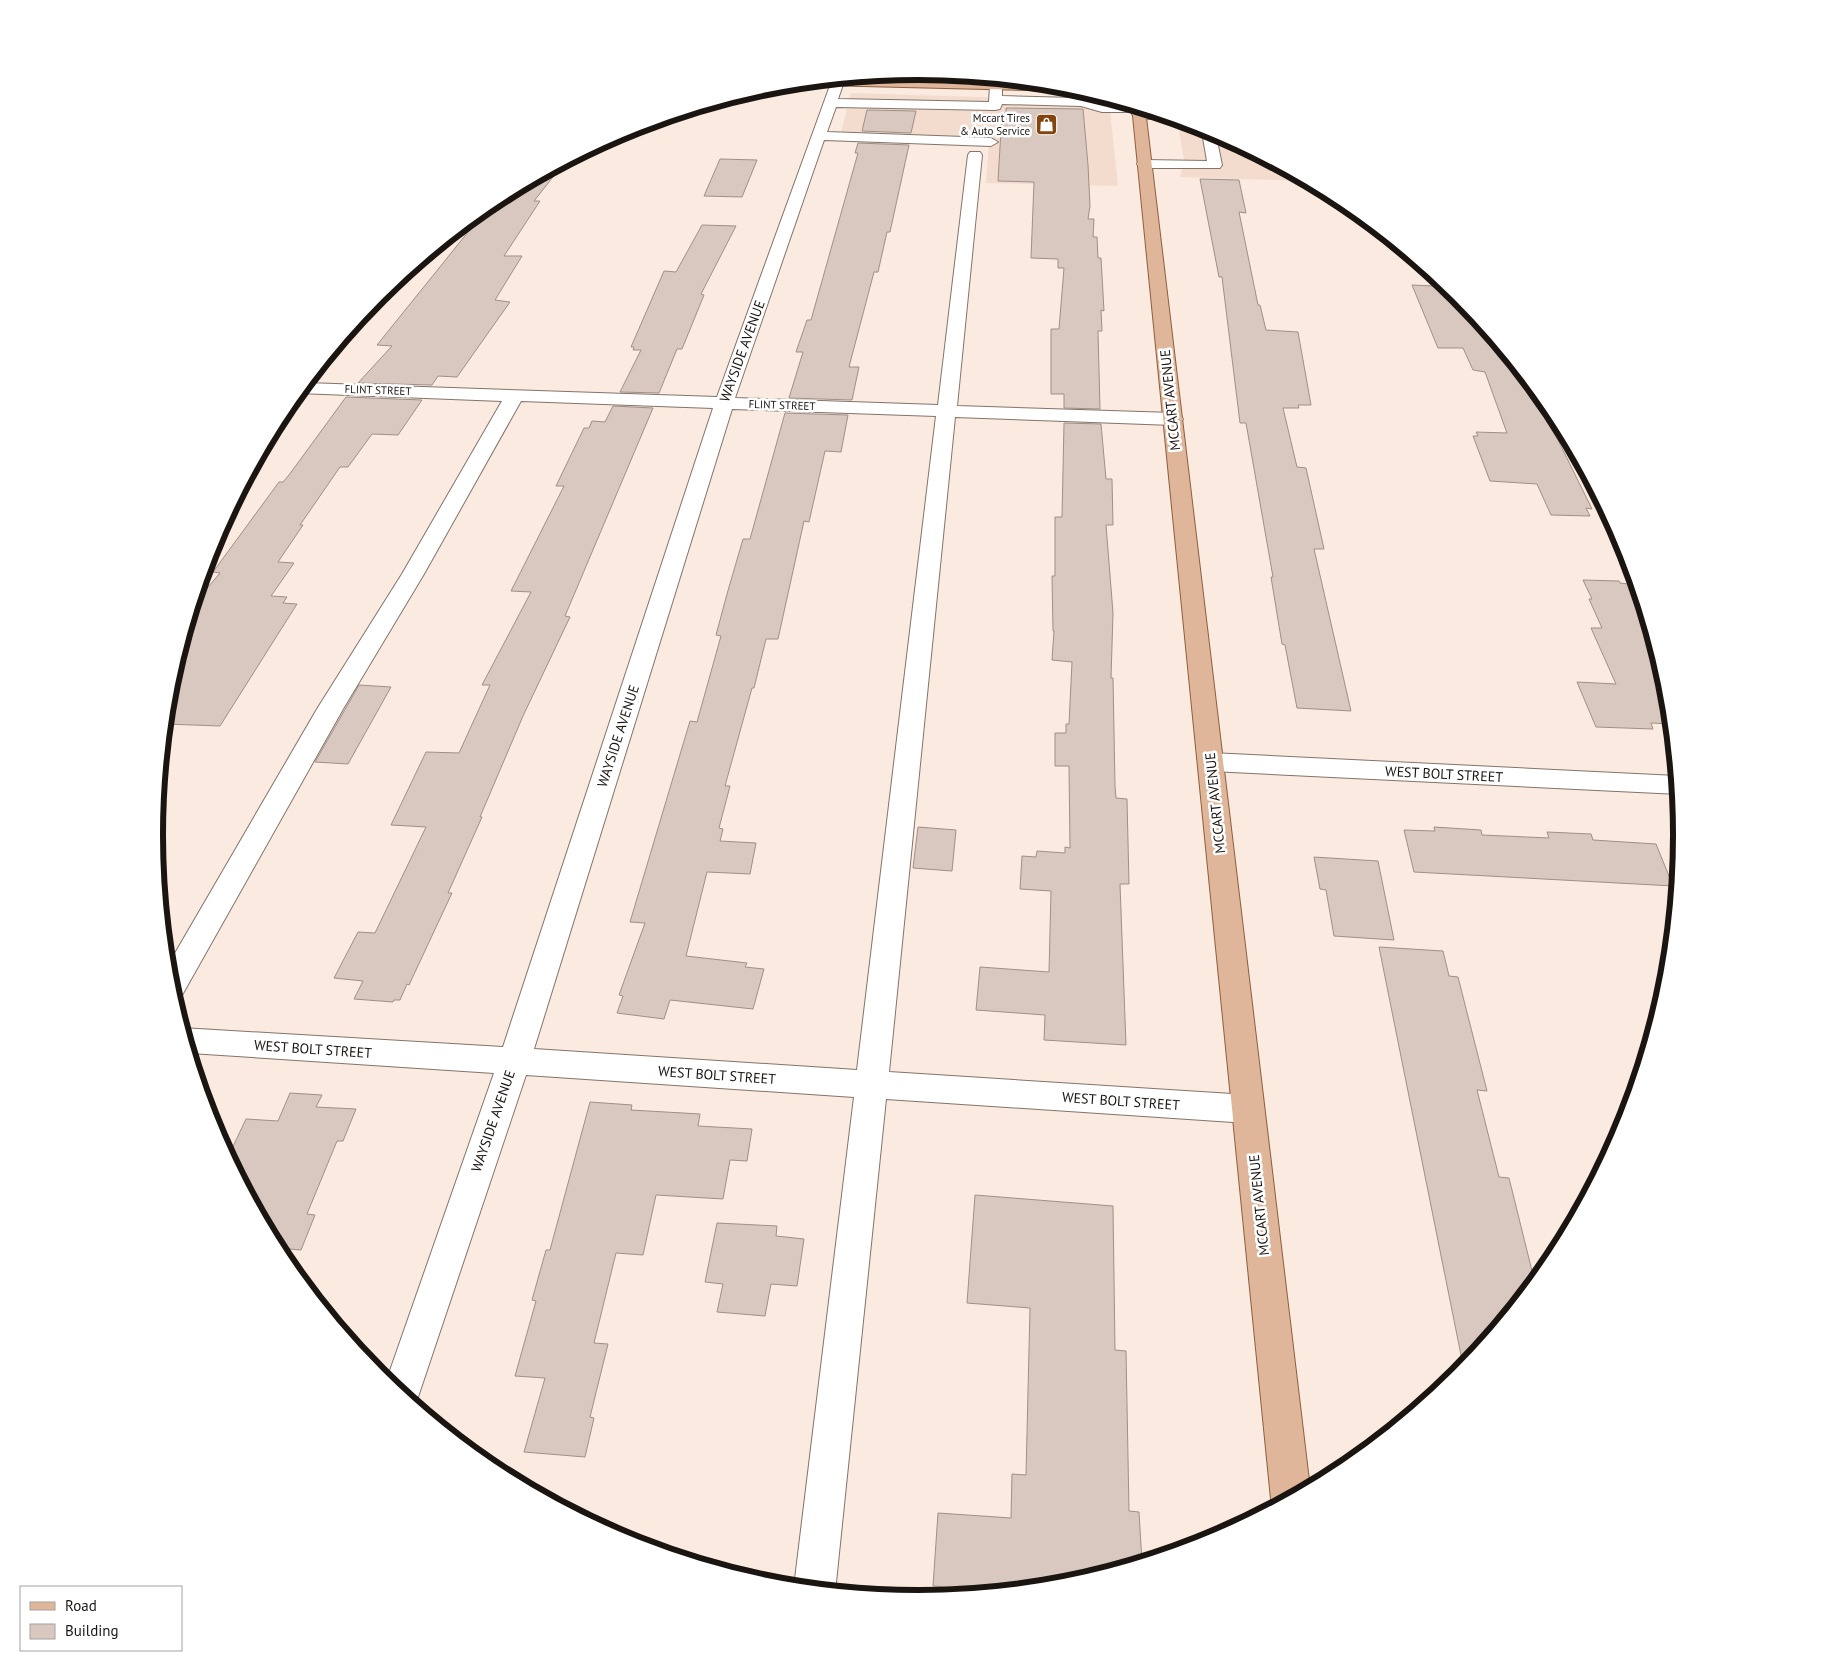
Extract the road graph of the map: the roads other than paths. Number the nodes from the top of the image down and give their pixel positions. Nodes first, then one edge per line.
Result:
1 (996, 85) junction
2 (1009, 85) edge
3 (832, 86) edge
4 (1034, 89) edge
5 (1074, 97) edge
6 (995, 100) junction
7 (1089, 100) edge
8 (1034, 101) junction
9 (1125, 109) edge
10 (1138, 113) edge
11 (819, 136) junction
12 (1210, 139) edge
13 (992, 142) dead end
14 (975, 155) dead end
15 (1144, 164) junction
16 (310, 388) edge
17 (514, 396) junction
18 (724, 403) junction
19 (945, 411) junction
20 (1172, 419) junction
21 (1210, 762) junction
22 (1672, 785) edge
23 (177, 977) edge
24 (192, 1040) edge
25 (514, 1062) junction
26 (872, 1085) junction
27 (1248, 1109) junction
28 (403, 1388) edge
29 (1291, 1492) edge
30 (816, 1584) edge

1 - 2 main road
1 - 3 main road
1 - 6 street
3 - 6 street
3 - 11 street, WAYSIDE AVENUE
4 - 8 street
5 - 8 street
6 - 8 street
7 - 9 street
10 - 15 main road, MCCART AVENUE
11 - 13 street
11 - 18 street, WAYSIDE AVENUE
12 - 15 street
14 - 19 street
15 - 20 main road, MCCART AVENUE
16 - 17 street, FLINT STREET
17 - 18 street, FLINT STREET
17 - 23 street
18 - 19 street, FLINT STREET
18 - 25 street, WAYSIDE AVENUE
19 - 20 street, FLINT STREET
19 - 26 street
20 - 21 main road, MCCART AVENUE
21 - 22 street, WEST BOLT STREET
21 - 27 main road, MCCART AVENUE
24 - 25 street, WEST BOLT STREET
25 - 26 street, WEST BOLT STREET
25 - 28 street, WAYSIDE AVENUE
26 - 27 street, WEST BOLT STREET
26 - 30 street
27 - 29 main road, MCCART AVENUE

